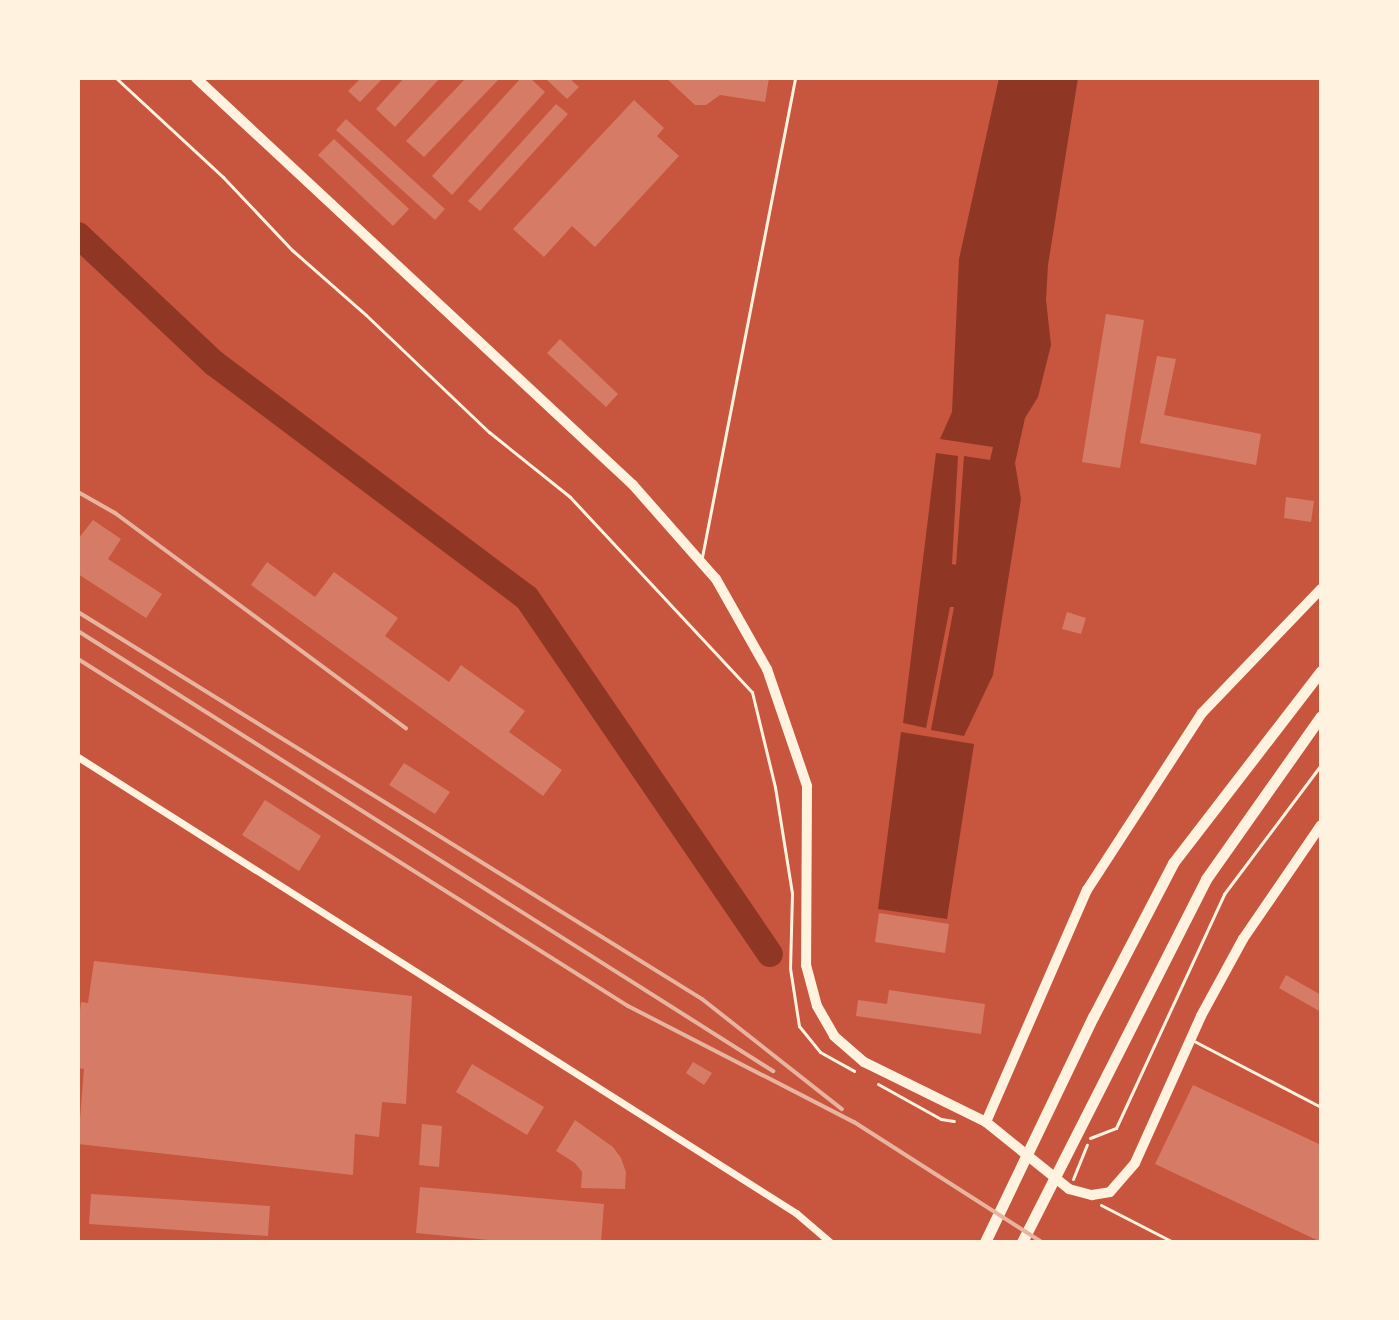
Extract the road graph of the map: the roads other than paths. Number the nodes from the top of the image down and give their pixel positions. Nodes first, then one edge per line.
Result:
1 (196, 78) edge
2 (795, 78) edge
3 (701, 563) junction
4 (1321, 589) edge
5 (1321, 671) edge
6 (1321, 716) edge
7 (78, 757) edge
8 (1321, 825) edge
9 (1191, 1039) junction
10 (1321, 1107) edge
11 (986, 1122) junction
12 (830, 1242) edge
13 (985, 1242) edge
14 (1022, 1242) edge

1 - 3 main road
2 - 3 lane
3 - 11 main road
4 - 11 main road
5 - 13 main road
6 - 14 main road
7 - 12 street
8 - 9 main road
9 - 10 lane
9 - 11 main road

